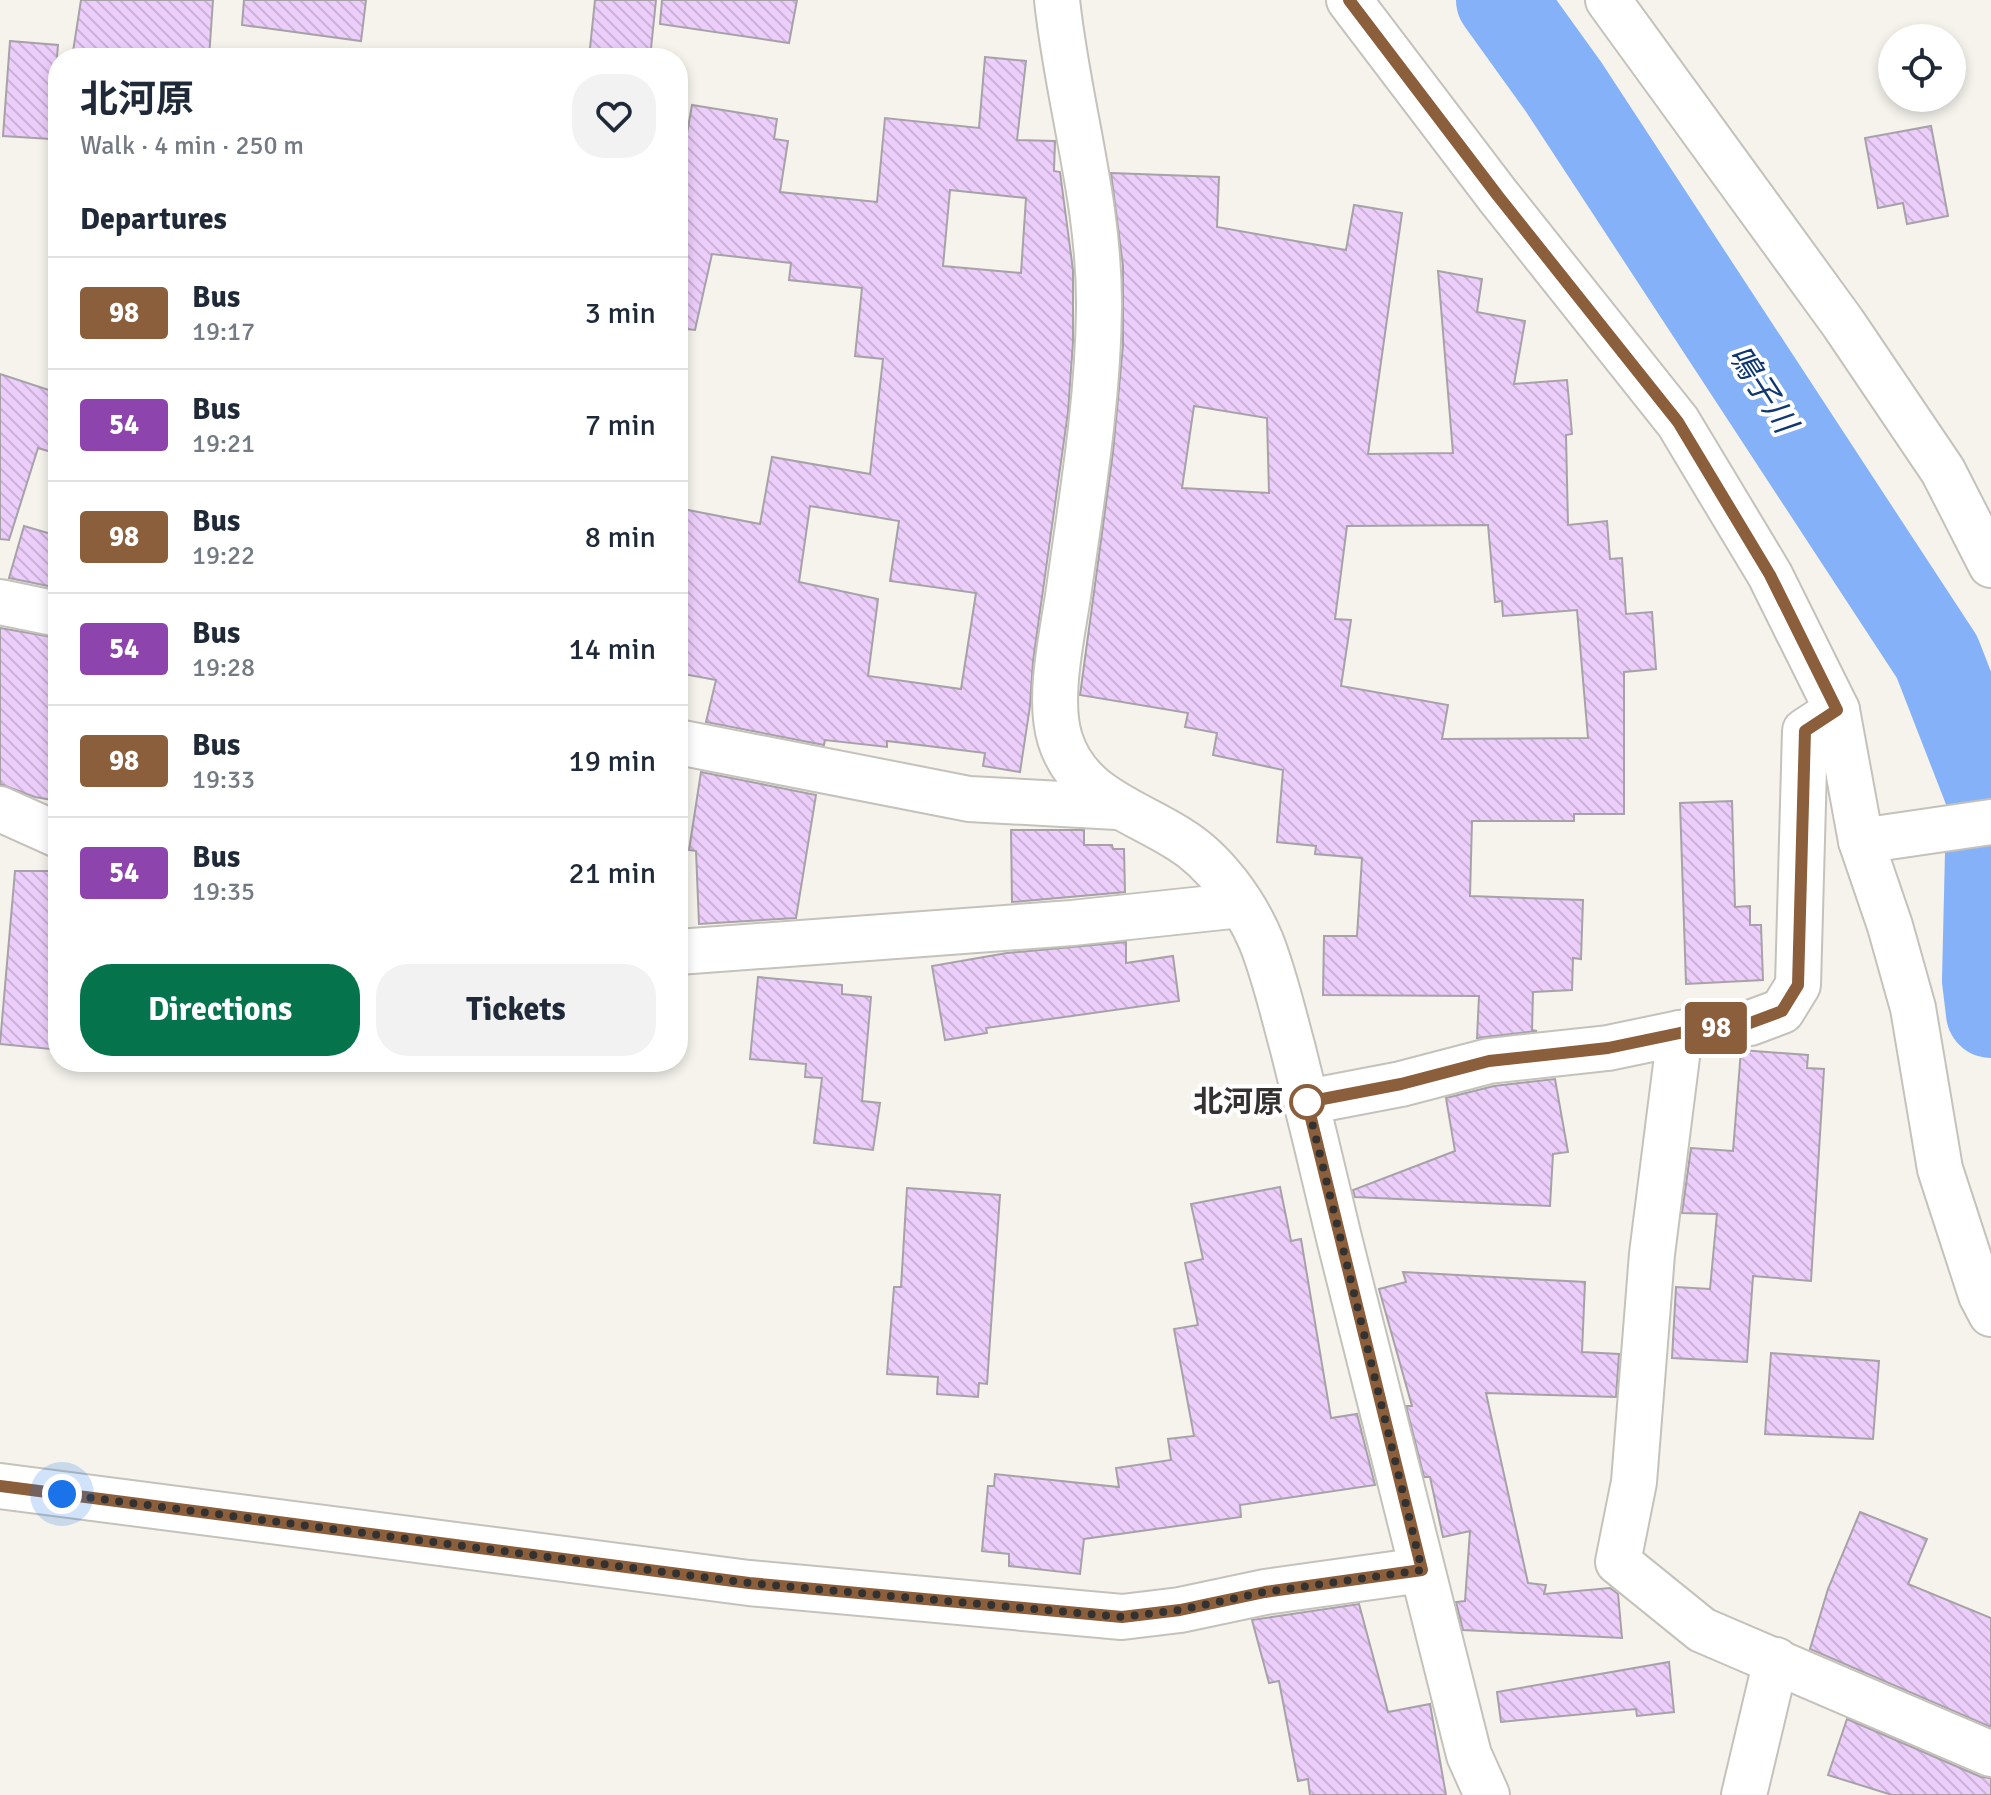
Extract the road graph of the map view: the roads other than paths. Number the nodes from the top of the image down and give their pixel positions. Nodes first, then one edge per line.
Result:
1 (1057, 0) edge
2 (1349, 0) edge
3 (1608, 0) edge
4 (1991, 565) edge
5 (0, 602) edge
6 (48, 612) edge
7 (1837, 710) junction
8 (688, 744) edge
9 (1117, 807) junction
10 (0, 809) edge
11 (1991, 822) edge
12 (48, 831) edge
13 (1877, 839) junction
14 (1241, 905) junction
15 (688, 951) edge
16 (1680, 1033) junction
17 (1307, 1102) junction
18 (1991, 1314) edge
19 (0, 1486) edge
20 (1422, 1570) junction
21 (1776, 1660) junction
22 (1991, 1754) edge
23 (1487, 1795) edge
24 (1744, 1795) edge

1 - 9 street
2 - 7 street
3 - 4 street
5 - 6 street
7 - 13 street
7 - 16 street
8 - 9 street
9 - 14 street
10 - 12 street
11 - 13 street
13 - 18 street
14 - 15 street
14 - 17 street
16 - 17 street
16 - 21 street
17 - 20 street
19 - 20 street
20 - 23 street
21 - 22 street
21 - 24 street

